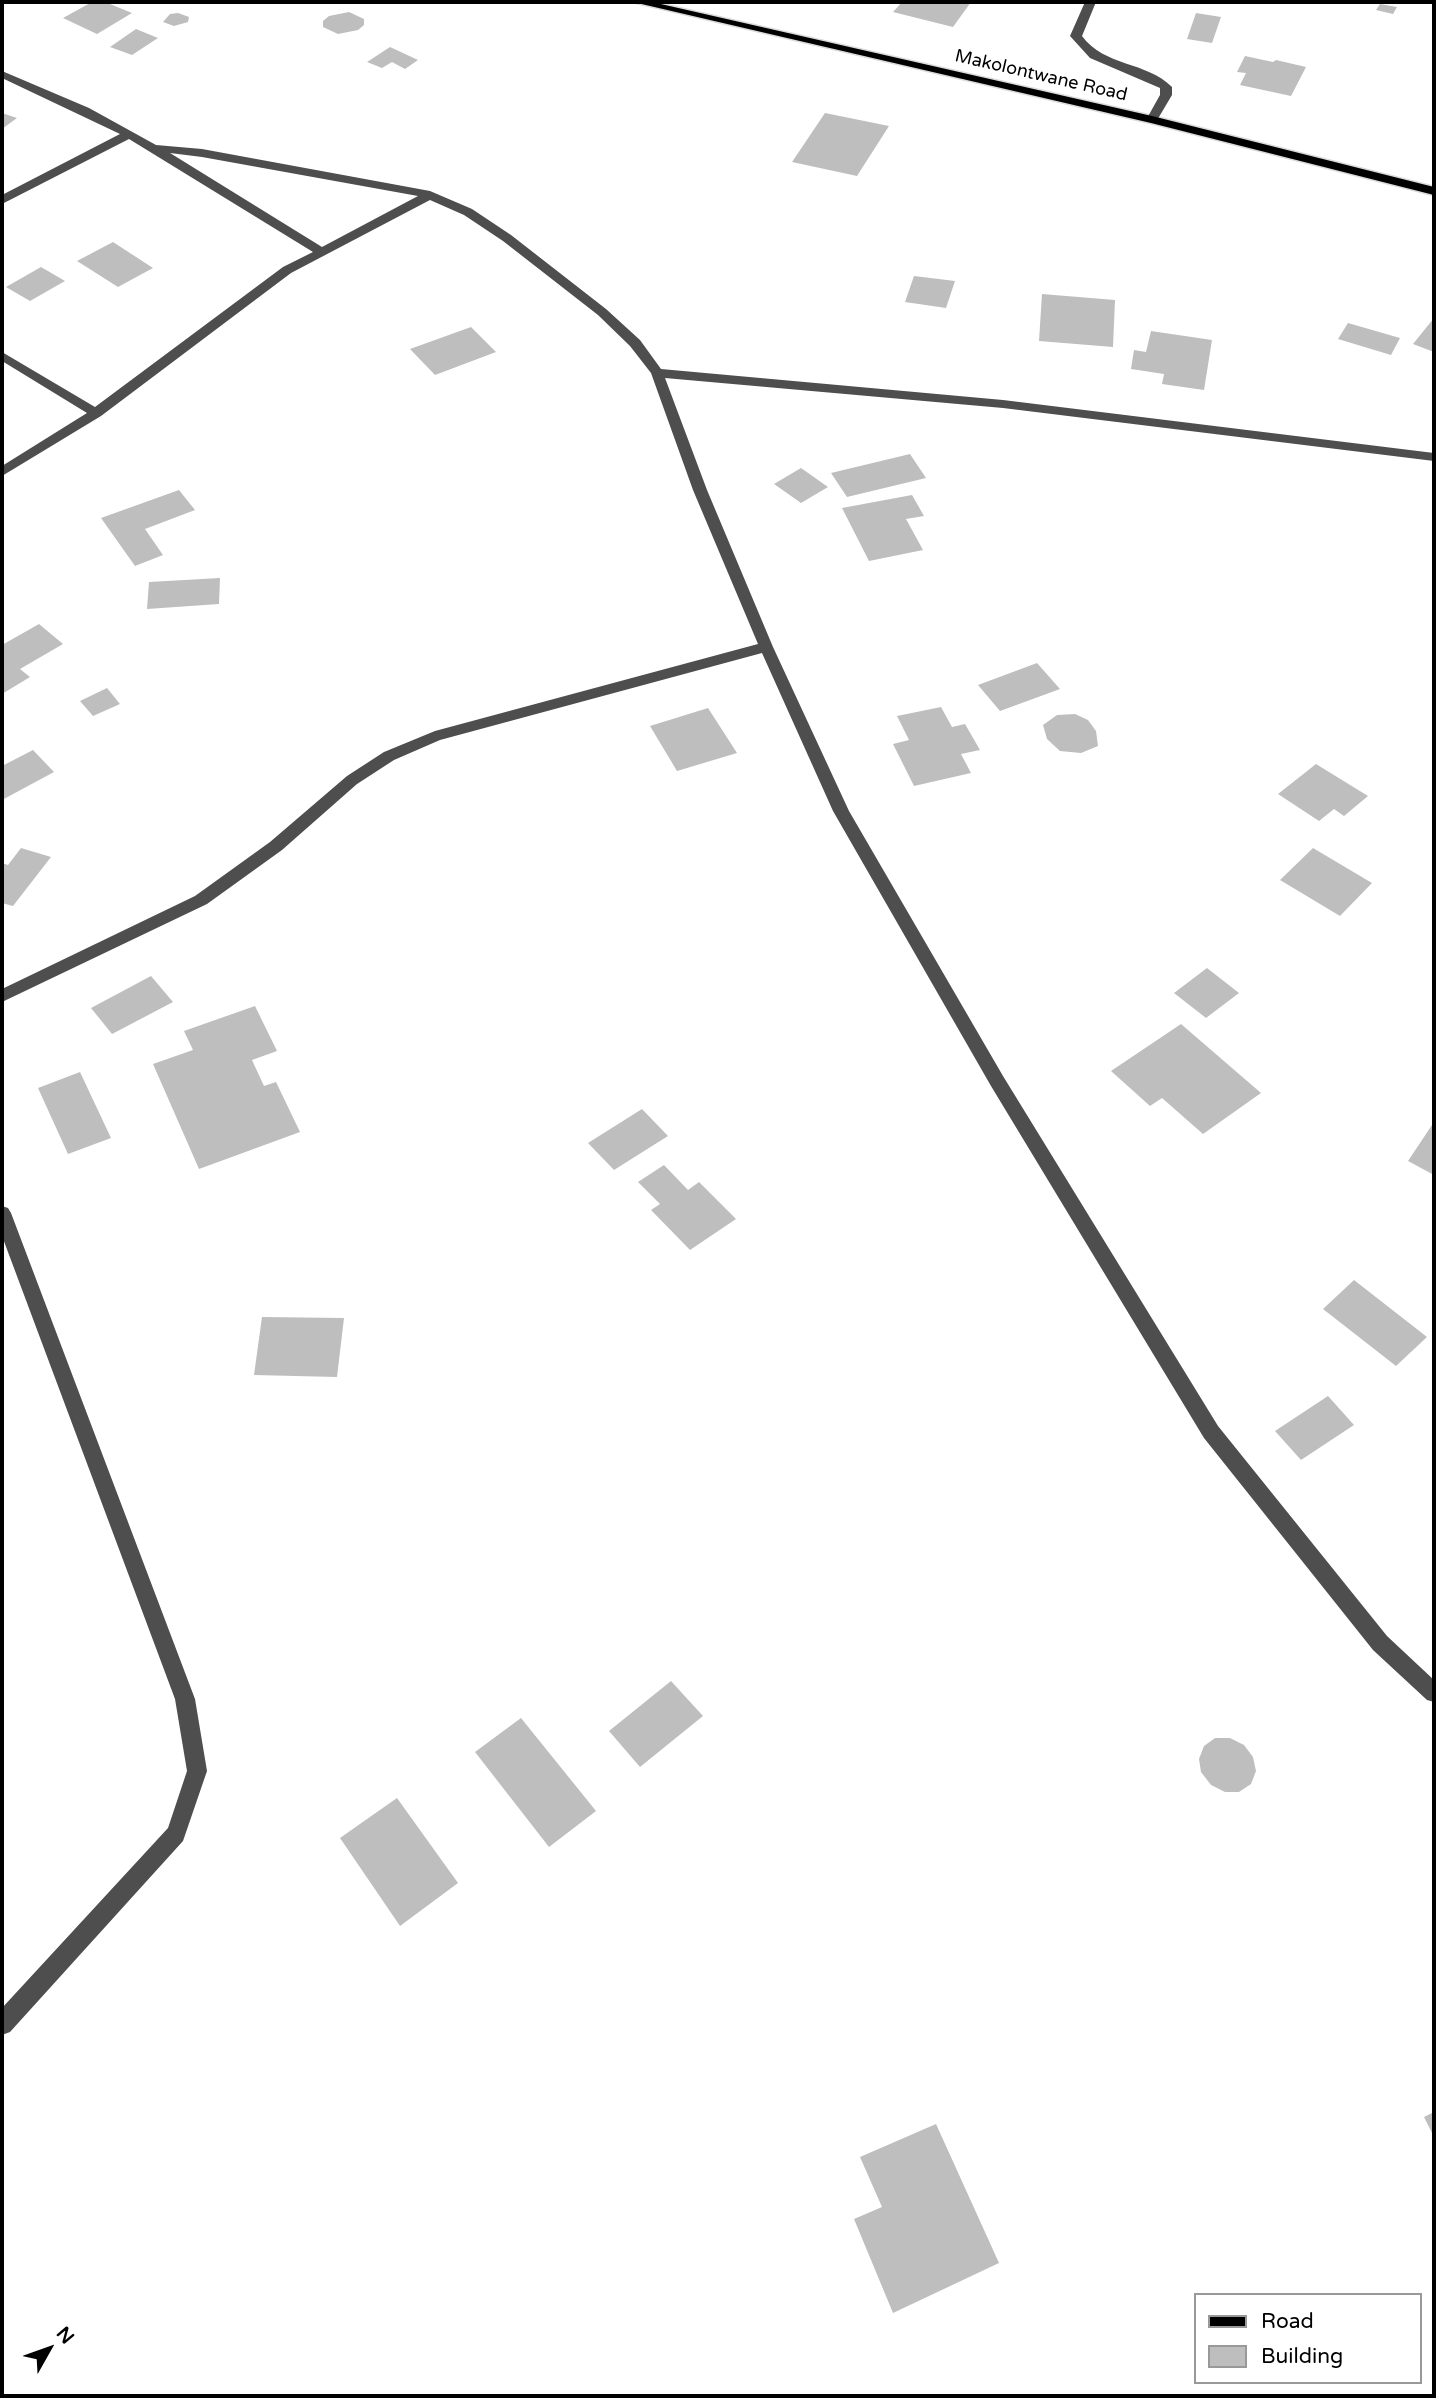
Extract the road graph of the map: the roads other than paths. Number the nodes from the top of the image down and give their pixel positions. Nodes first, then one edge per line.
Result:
1 (639, 2) edge
2 (1090, 2) edge
3 (2, 75) edge
4 (1152, 120) junction
5 (128, 135) junction
6 (150, 147) junction
7 (1434, 191) edge
8 (430, 195) junction
9 (2, 200) edge
10 (320, 251) junction
11 (2, 356) edge
12 (657, 373) junction
13 (96, 413) junction
14 (1434, 457) edge
15 (2, 472) edge
16 (766, 648) junction
17 (2, 996) edge
18 (2, 1213) edge
19 (1434, 1693) edge
20 (2, 2024) edge

1 - 4 main road, Makolontwane Road
2 - 4 street
3 - 5 street
4 - 7 main road, Makolontwane Road
5 - 6 street
5 - 9 street
6 - 8 street
6 - 10 street
8 - 10 street
8 - 12 street
10 - 13 street
11 - 13 street
12 - 14 street
12 - 16 street
13 - 15 street
16 - 17 street
16 - 19 street
18 - 20 street

